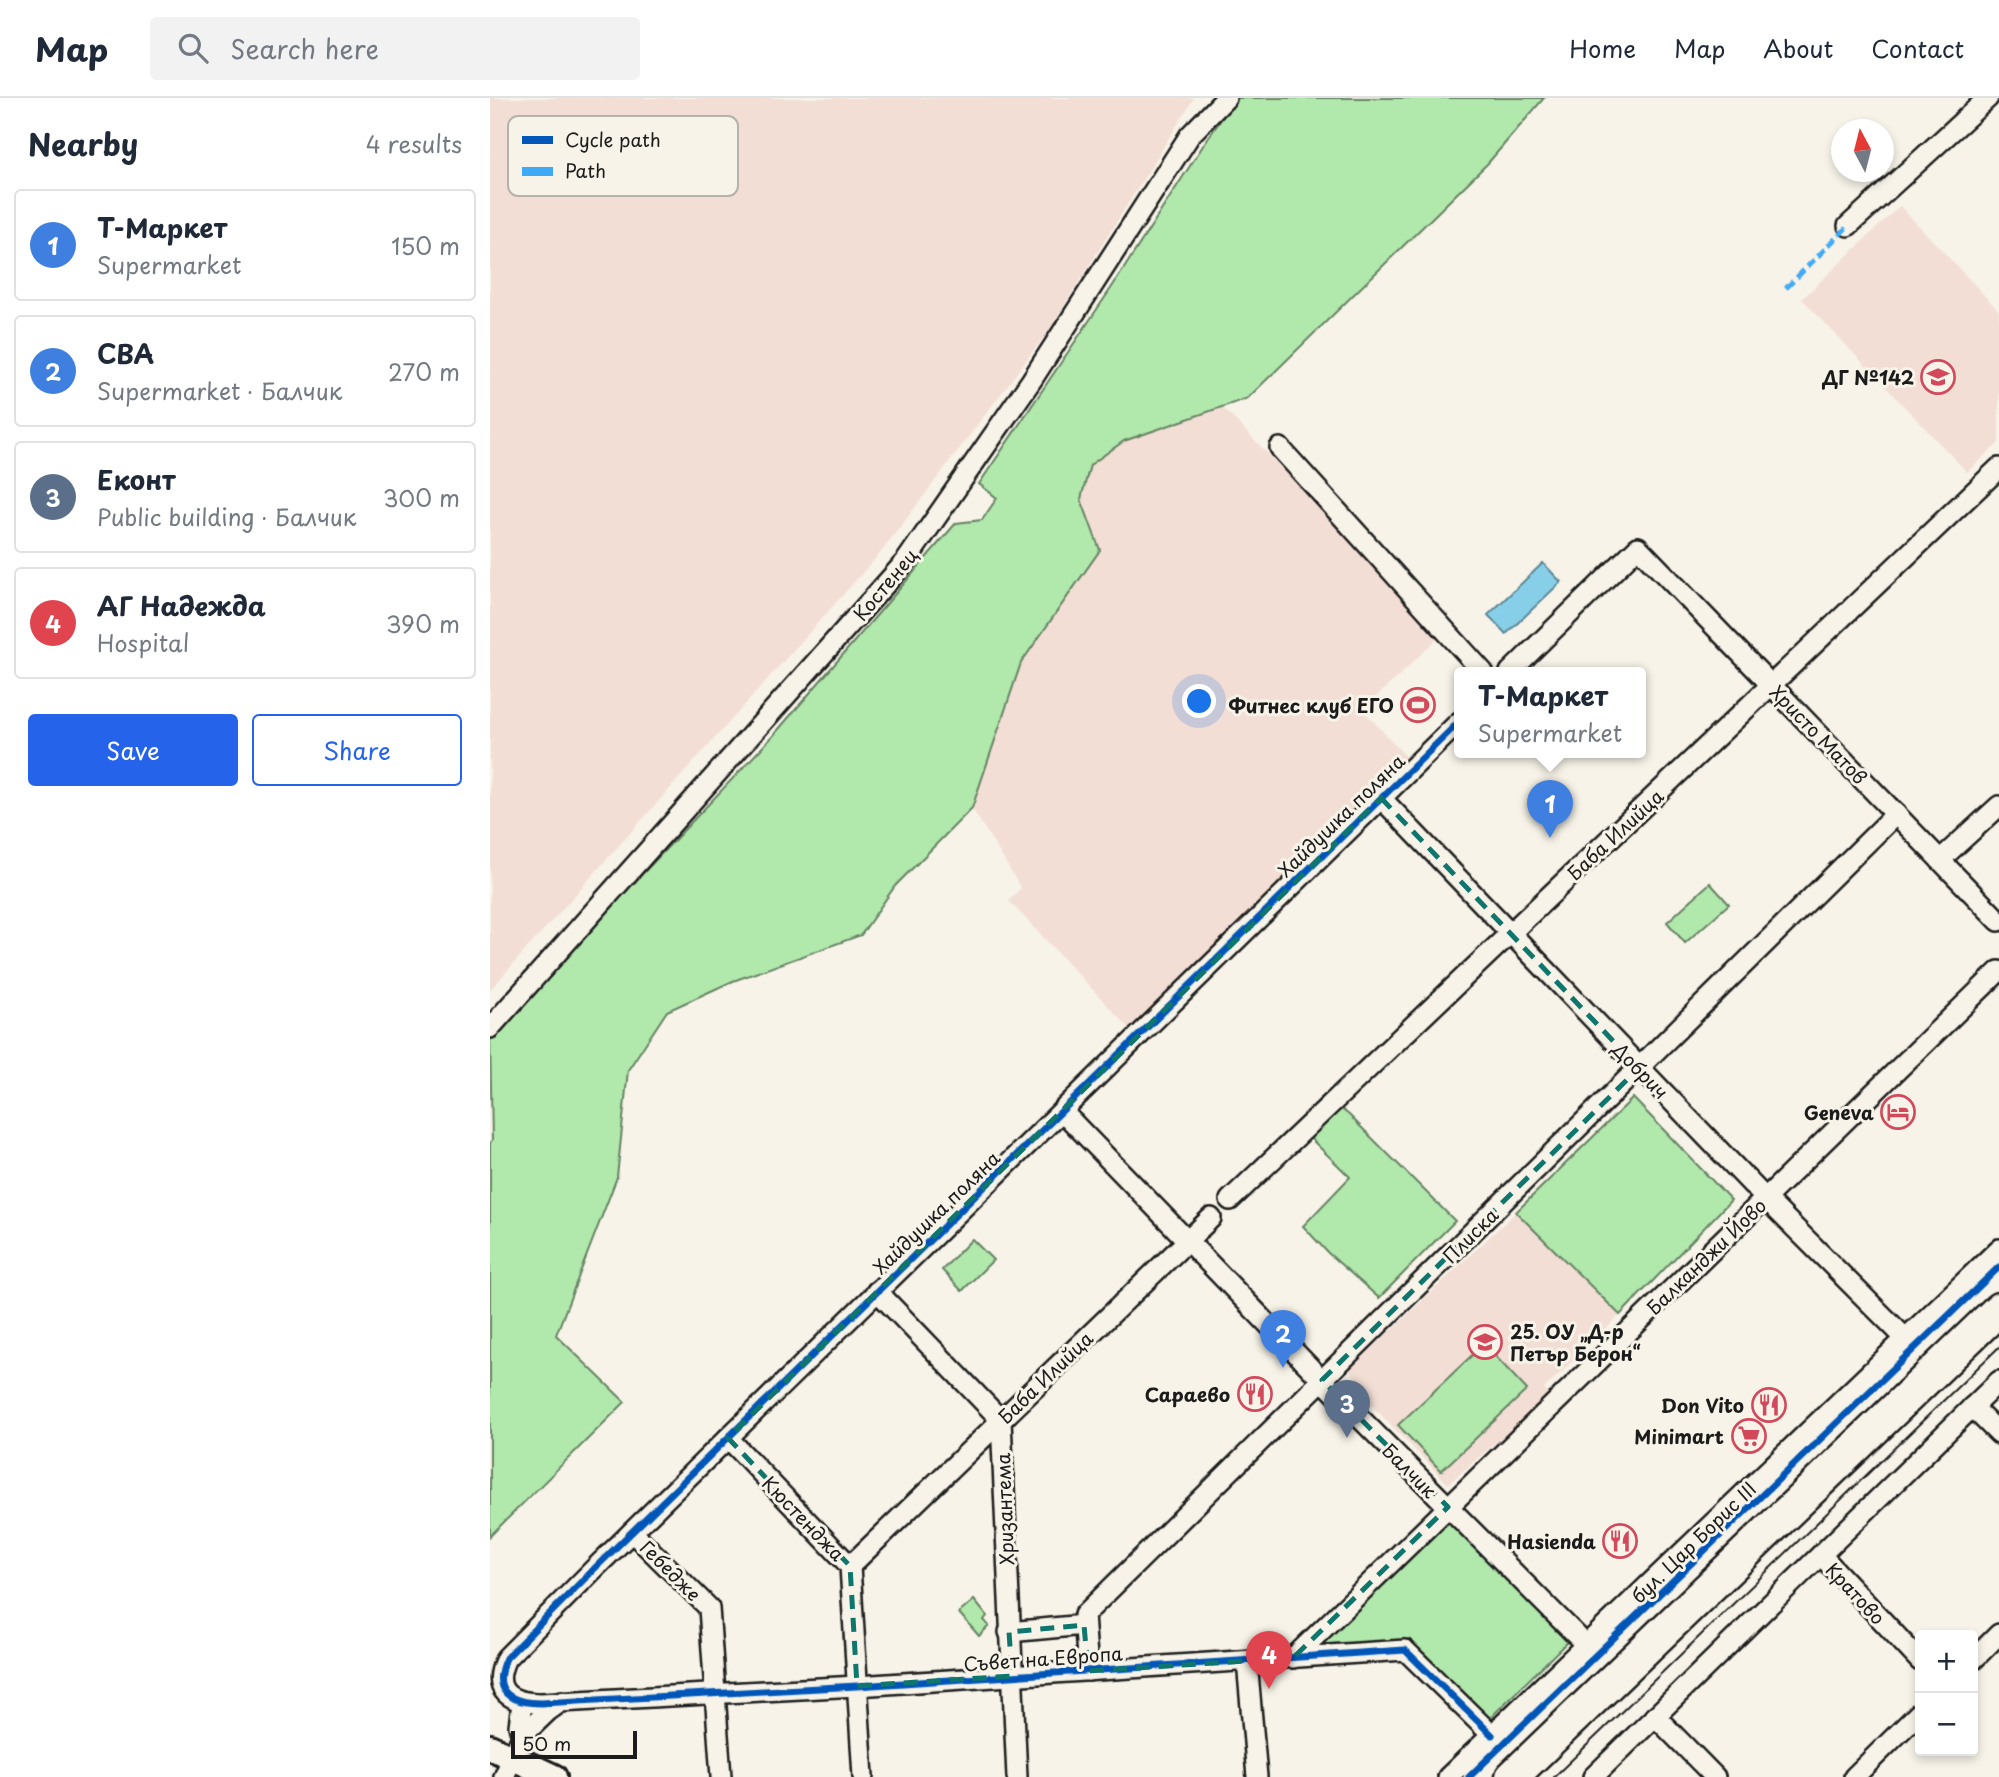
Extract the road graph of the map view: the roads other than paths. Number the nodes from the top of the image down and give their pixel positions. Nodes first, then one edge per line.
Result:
1 (1226, 98) edge
2 (1988, 98) edge
3 (1848, 226) dead end
4 (1280, 448) dead end
5 (1999, 468) edge
6 (1478, 667) edge
7 (1515, 667) edge
8 (1772, 685) junction
9 (1454, 727) edge
10 (1381, 798) junction
11 (1999, 806) edge
12 (1896, 814) junction
13 (1940, 860) junction
14 (1999, 921) edge
15 (1510, 933) junction
16 (1999, 971) edge
17 (490, 1028) edge
18 (1639, 1068) junction
19 (1062, 1111) junction
20 (1765, 1198) junction
21 (1230, 1199) dead end
22 (1211, 1218) dead end
23 (1187, 1240) junction
24 (1999, 1249) edge
25 (877, 1292) junction
26 (1999, 1309) edge
27 (1906, 1339) junction
28 (1322, 1380) junction
29 (1999, 1381) edge
30 (1972, 1407) junction
31 (1001, 1420) junction
32 (1999, 1434) edge
33 (727, 1438) junction
34 (1448, 1507) junction
35 (632, 1532) junction
36 (1821, 1555) junction
37 (850, 1566) junction
38 (1084, 1625) junction
39 (1009, 1632) junction
40 (1999, 1633) edge
41 (1586, 1645) junction
42 (1978, 1655) edge
43 (1915, 1656) edge
44 (1293, 1658) junction
45 (1247, 1661) junction
46 (1088, 1671) junction
47 (1012, 1676) junction
48 (857, 1686) junction
49 (716, 1693) junction
50 (562, 1701) junction
51 (522, 1703) junction
52 (1655, 1716) junction
53 (1915, 1717) edge
54 (1492, 1735) junction
55 (504, 1752) edge
56 (555, 1777) edge
57 (722, 1777) edge
58 (863, 1777) edge
59 (1017, 1777) edge
60 (1257, 1777) edge
61 (1448, 1777) edge
62 (1512, 1777) edge
63 (1593, 1777) edge
64 (1715, 1777) edge
65 (1854, 1777) edge

1 - 17 street, Костенец
2 - 3 street
4 - 6 street
5 - 8 street, Баба Илийца
7 - 8 street, Христо Матов
8 - 12 street, Христо Матов
8 - 15 street, Баба Илийца
9 - 10 street, Хайдушка поляна
10 - 15 street, Добрич
10 - 19 street, Хайдушка поляна
11 - 13 street
12 - 13 street, Христо Матов
12 - 18 street, Плиска
13 - 14 street, Христо Матов
15 - 18 street, Добрич
15 - 21 street, Баба Илийца
16 - 20 street, Балканджи Йово
18 - 20 street, Добрич
18 - 28 street, Плиска
19 - 23 street, Балчик
19 - 25 street, Хайдушка поляна
20 - 27 street, Добрич
20 - 34 street, Балканджи Йово
22 - 23 street, Баба Илийца
23 - 28 street, Балчик
23 - 31 street, Баба Илийца
24 - 27 street, бул. Цар Борис III
25 - 31 street
25 - 33 street, Хайдушка поляна
26 - 62 main road
27 - 41 street, бул. Цар Борис III
28 - 34 street, Балчик
28 - 38 street, Плиска
29 - 30 street
30 - 32 street
30 - 36 street
31 - 37 street, Баба Илийца
31 - 39 street, Хризантема
33 - 35 street, Хайдушка поляна
33 - 37 street, Кюстенджа
34 - 41 street, Балчик
34 - 44 street, Балканджи Йово
35 - 49 street, Гебедже
35 - 51 street, Хайдушка поляна
36 - 43 street, Кратово
36 - 52 street
37 - 48 street, Кюстенджа
38 - 39 street
38 - 46 street
39 - 47 street, Хризантема
40 - 42 street
41 - 54 street, бул. Цар Борис III
44 - 45 street, Съвет на Европа
44 - 54 street, Съвет на Европа
45 - 46 street, Съвет на Европа
45 - 60 street
46 - 47 street, Съвет на Европа
47 - 48 street, Съвет на Европа
47 - 59 street, Хризантема
48 - 49 street, Съвет на Европа
48 - 58 street, Кюстенджа
49 - 50 street, Съвет на Европа
49 - 57 street, Гебедже
50 - 51 street
50 - 55 street
51 - 55 street
52 - 63 street
52 - 64 street
53 - 65 street
54 - 61 street, бул. Цар Борис III
55 - 56 street

